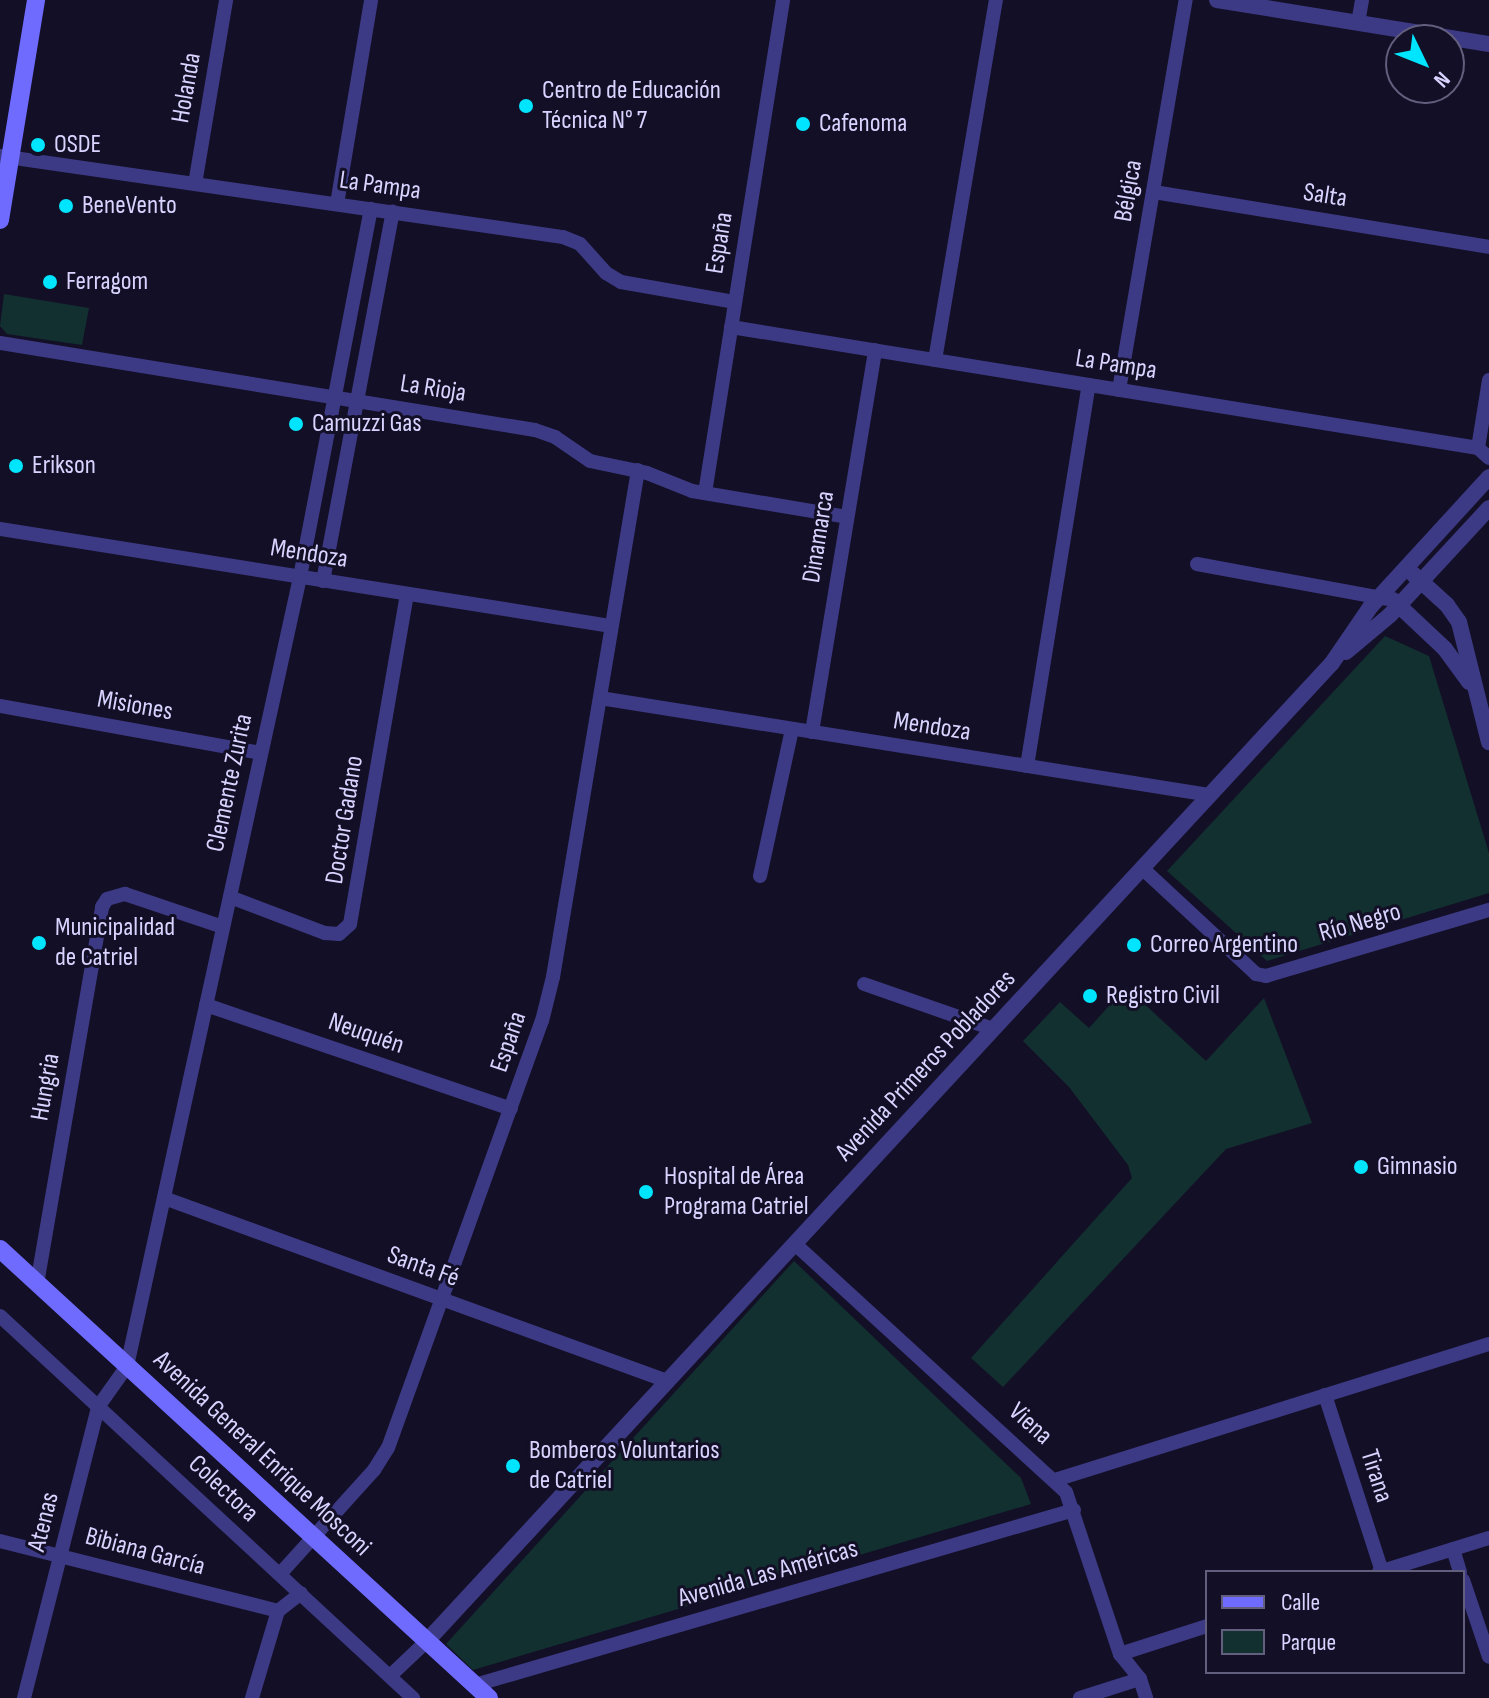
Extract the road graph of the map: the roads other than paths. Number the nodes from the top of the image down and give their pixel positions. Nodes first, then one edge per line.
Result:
1 (36, 0) edge
2 (226, 0) edge
3 (371, 0) edge
4 (783, 0) edge
5 (996, 0) edge
6 (1186, 0) edge
7 (1217, 0) edge
8 (1362, 0) edge
9 (1358, 23) junction
10 (1489, 44) edge
11 (8, 116) edge
12 (5, 156) edge
13 (195, 184) junction
14 (1154, 192) junction
15 (337, 204) junction
16 (371, 209) junction
17 (393, 212) junction
18 (0, 220) edge
19 (1489, 247) edge
20 (735, 302) junction
21 (731, 327) junction
22 (0, 343) edge
23 (875, 350) junction
24 (935, 360) junction
25 (1489, 380) edge
26 (1089, 385) junction
27 (1119, 390) junction
28 (335, 398) junction
29 (357, 401) junction
30 (1483, 453) edge
31 (638, 470) junction
32 (1489, 477) edge
33 (705, 493) junction
34 (1489, 508) edge
35 (847, 517) junction
36 (0, 529) edge
37 (1197, 564) dead end
38 (1406, 567) junction
39 (300, 577) junction
40 (323, 581) junction
41 (1421, 581) junction
42 (1385, 591) junction
43 (407, 594) junction
44 (1397, 607) junction
45 (611, 626) junction
46 (1332, 663) junction
47 (1489, 681) edge
48 (1472, 686) junction
49 (600, 698) junction
50 (0, 706) edge
51 (792, 729) junction
52 (812, 732) junction
53 (1489, 742) edge
54 (261, 753) junction
55 (1027, 766) junction
56 (1210, 795) junction
57 (1142, 868) junction
58 (760, 876) dead end
59 (230, 897) junction
60 (1489, 910) edge
61 (223, 927) junction
62 (864, 984) dead end
63 (206, 1005) junction
64 (993, 1029) junction
65 (511, 1109) junction
66 (164, 1198) junction
67 (795, 1244) junction
68 (0, 1249) edge
69 (37, 1284) junction
70 (442, 1300) junction
71 (0, 1316) edge
72 (1489, 1344) edge
73 (127, 1366) junction
74 (667, 1381) junction
75 (1325, 1395) junction
76 (98, 1407) junction
77 (1055, 1480) junction
78 (1074, 1510) junction
79 (314, 1537) junction
80 (1489, 1538) edge
81 (0, 1541) edge
82 (1453, 1549) junction
83 (61, 1554) junction
84 (1380, 1570) edge
85 (1387, 1570) edge
86 (1459, 1570) edge
87 (280, 1574) junction
88 (1465, 1586) edge
89 (301, 1593) junction
90 (278, 1611) junction
91 (1205, 1627) edge
92 (427, 1641) junction
93 (1120, 1654) junction
94 (1489, 1657) edge
95 (390, 1676) junction
96 (1140, 1679) junction
97 (475, 1685) junction
98 (24, 1698) edge
99 (252, 1698) edge
100 (413, 1698) edge
101 (489, 1698) edge
102 (1080, 1698) edge
103 (1146, 1698) edge

1 - 11 main road
2 - 13 street, Holanda
3 - 15 street
4 - 20 street, España
5 - 24 street
6 - 14 street, Bélgica
7 - 9 street
8 - 9 street
9 - 10 street
11 - 12 main road
12 - 13 street, La Pampa
12 - 18 main road
13 - 15 street, La Pampa
14 - 19 street, Salta
14 - 27 street, Bélgica
15 - 16 street, La Pampa
16 - 17 street, La Pampa
16 - 28 street, Clemente Zurita
17 - 20 street, La Pampa
17 - 29 street
20 - 21 street, España
21 - 23 street, La Pampa
21 - 33 street, España
22 - 28 street, La Rioja
23 - 24 street, La Pampa
23 - 35 street, Dinamarca
24 - 26 street, La Pampa
25 - 30 street
26 - 27 street, La Pampa
26 - 55 street
27 - 30 street, La Pampa
28 - 29 street, La Rioja
28 - 39 street, Clemente Zurita
29 - 31 street, La Rioja
29 - 40 street
31 - 33 street, La Rioja
31 - 45 street, España
32 - 38 street, Avenida Primeros Pobladores
33 - 35 street, La Rioja
34 - 41 street, Avenida Primeros Pobladores
35 - 52 street, Dinamarca
36 - 39 street, Mendoza
37 - 42 street
38 - 41 street
38 - 42 street, Avenida Primeros Pobladores
39 - 40 street, Mendoza
39 - 54 street, Clemente Zurita
40 - 43 street, Mendoza
41 - 44 street, Avenida Primeros Pobladores
41 - 48 street
42 - 44 street
42 - 46 street, Avenida Primeros Pobladores
43 - 45 street, Mendoza
43 - 59 street, Doctor Gadano
44 - 46 street, Avenida Primeros Pobladores
44 - 48 street
45 - 49 street, España
46 - 56 street, Avenida Primeros Pobladores
47 - 48 street
48 - 53 street
49 - 51 street, Mendoza
49 - 65 street, España
50 - 54 street, Misiones
51 - 52 street, Mendoza
51 - 58 street
52 - 55 street, Mendoza
54 - 59 street, Clemente Zurita
55 - 56 street, Mendoza
56 - 57 street, Avenida Primeros Pobladores
57 - 60 street, Río Negro
57 - 64 street, Avenida Primeros Pobladores
59 - 61 street, Clemente Zurita
61 - 63 street, Clemente Zurita
61 - 69 street, Hungria
62 - 64 street
63 - 65 street, Neuquén
63 - 66 street, Clemente Zurita
64 - 67 street, Avenida Primeros Pobladores
65 - 70 street, España
66 - 70 street, Santa Fé
66 - 73 street, Clemente Zurita
67 - 74 street, Avenida Primeros Pobladores
67 - 77 street, Viena
68 - 69 main road, Avenida General Enrique Mosconi
69 - 73 main road, Avenida General Enrique Mosconi
70 - 74 street, Santa Fé
70 - 79 street, España
71 - 76 street, Colectora
72 - 75 street
73 - 76 street, Atenas
73 - 79 main road, Avenida General Enrique Mosconi
74 - 92 street, Avenida Primeros Pobladores
75 - 77 street
75 - 84 street, Tirana
76 - 83 street, Atenas
76 - 87 street, Colectora
77 - 78 street, Viena
78 - 93 street, Viena
78 - 97 street, Avenida Las Américas
79 - 87 street, España
79 - 92 main road, Avenida General Enrique Mosconi
80 - 82 street
81 - 83 street, Bibiana García
82 - 85 street
82 - 86 street
83 - 90 street, Bibiana García
83 - 98 street, Atenas
87 - 89 street, Colectora
88 - 94 street
89 - 90 street
89 - 95 street, Colectora
90 - 99 street
91 - 93 street
92 - 95 street, Avenida Primeros Pobladores
92 - 97 main road, Avenida General Enrique Mosconi
93 - 96 street, Viena
95 - 100 street, Colectora
96 - 102 street
96 - 103 street, Viena
97 - 101 main road, Avenida General Enrique Mosconi

